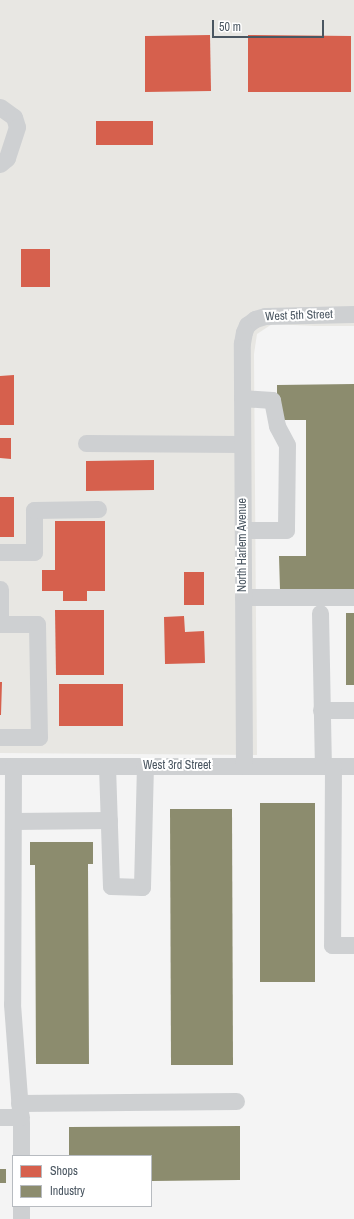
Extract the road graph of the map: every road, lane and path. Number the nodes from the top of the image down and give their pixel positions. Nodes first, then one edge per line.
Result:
1 (0, 107) edge
2 (0, 164) edge
3 (354, 314) edge
4 (247, 325) joint
5 (242, 398) junction
6 (86, 443) dead end
7 (242, 444) junction
8 (98, 509) dead end
9 (243, 530) junction
10 (0, 552) edge
11 (0, 589) edge
12 (243, 597) junction
13 (354, 597) edge
14 (320, 613) dead end
15 (321, 710) junction
16 (354, 710) edge
17 (0, 738) edge
18 (6, 766) edge
19 (107, 766) junction
20 (145, 766) junction
21 (244, 766) junction
22 (328, 766) junction
23 (354, 766) edge
24 (109, 820) junction
25 (13, 821) junction
26 (354, 945) edge
27 (6, 976) edge
28 (236, 1101) dead end
29 (20, 1110) junction
30 (0, 1117) edge
31 (21, 1155) edge
32 (21, 1207) edge
33 (21, 1219) edge

1 - 2 street
3 - 4 street, West 5th Street
4 - 5 street, North Harlem Avenue
5 - 7 street, North Harlem Avenue
5 - 9 street
6 - 7 street
7 - 9 street, North Harlem Avenue
8 - 10 street
9 - 12 street, North Harlem Avenue
11 - 17 street
12 - 13 street
12 - 21 street, North Harlem Avenue
14 - 15 street
15 - 16 street
15 - 22 street
18 - 19 street, West 3rd Street
18 - 25 street
19 - 20 street, West 3rd Street
19 - 24 street
20 - 21 street, West 3rd Street
20 - 24 street
21 - 22 street, West 3rd Street
22 - 23 street, West 3rd Street
22 - 26 street
24 - 25 street
25 - 27 street
27 - 29 street
28 - 29 street
29 - 30 street
29 - 31 street
32 - 33 street

